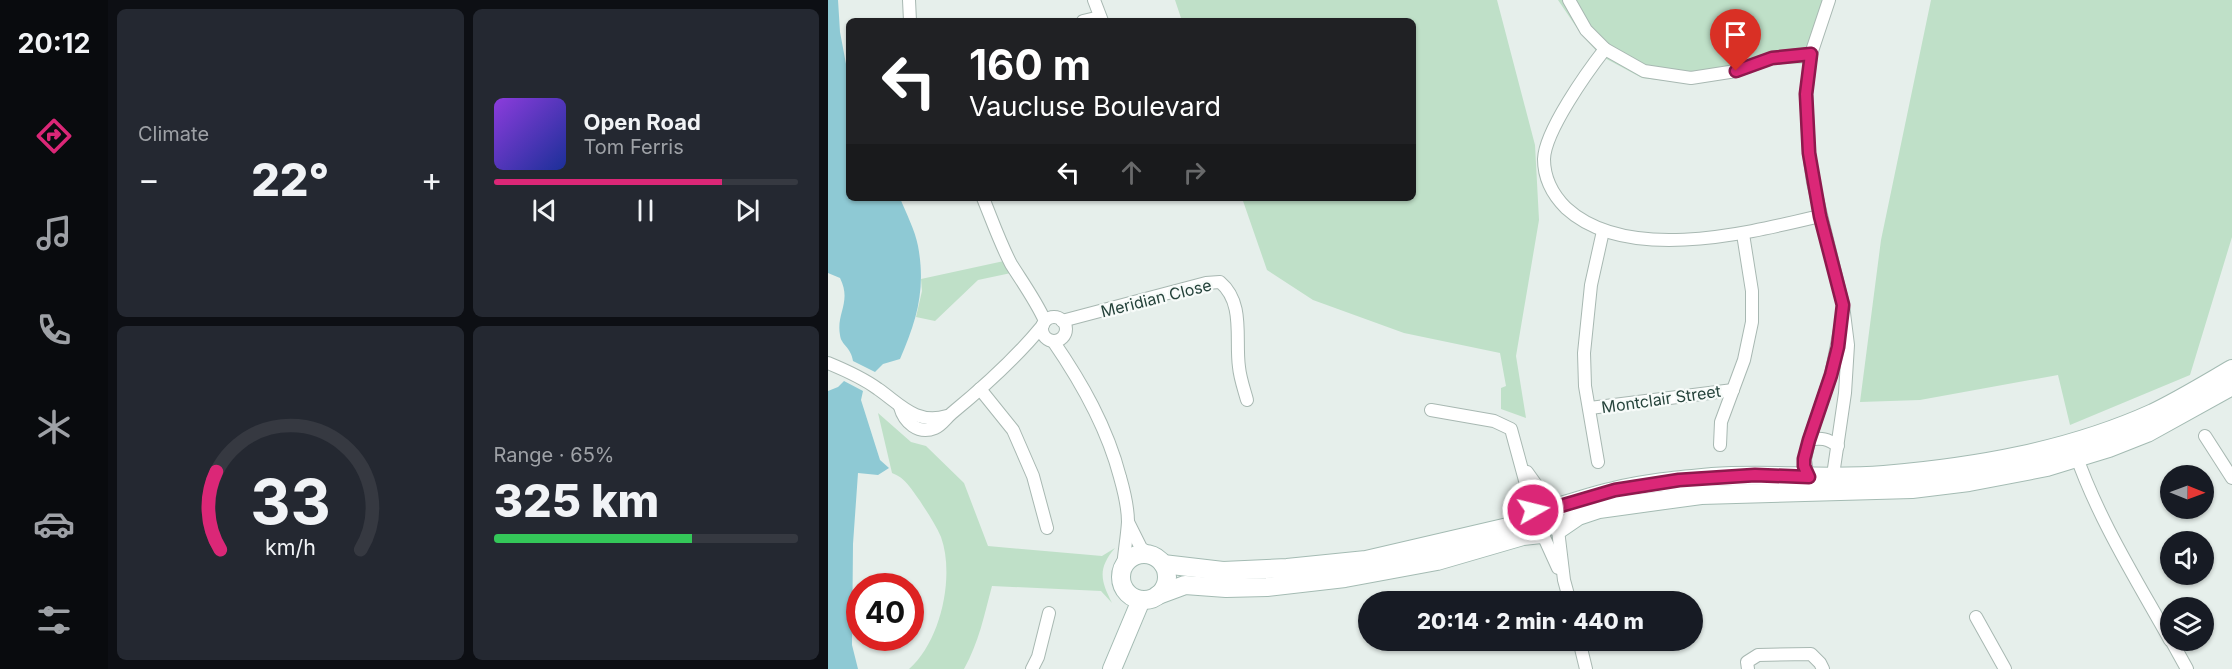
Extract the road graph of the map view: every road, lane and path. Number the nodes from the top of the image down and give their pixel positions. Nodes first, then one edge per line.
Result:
1 (909, 0) edge
2 (1094, 0) edge
3 (1569, 0) edge
4 (1829, 0) edge
5 (910, 18) edge
6 (1101, 18) edge
7 (1605, 49) junction
8 (1811, 54) junction
9 (984, 201) edge
10 (1820, 216) junction
11 (1603, 231) junction
12 (1743, 234) junction
13 (1035, 299) junction
14 (1843, 305) junction
15 (1044, 323) junction
16 (1063, 326) junction
17 (1051, 340) junction
18 (1022, 351) junction
19 (828, 363) edge
20 (1070, 366) junction
21 (2232, 369) edge
22 (2232, 386) edge
23 (980, 389) junction
24 (1733, 390) junction
25 (1247, 400) dead end
26 (1590, 408) junction
27 (1431, 410) dead end
28 (2205, 436) dead end
29 (1809, 440) junction
30 (1720, 446) dead end
31 (1838, 446) junction
32 (2074, 451) junction
33 (1598, 462) dead end
34 (2232, 478) edge
35 (1809, 485) junction
36 (1832, 485) junction
37 (1542, 508) junction
38 (1128, 521) junction
39 (1047, 528) dead end
40 (1550, 532) junction
41 (1158, 560) junction
42 (1123, 568) junction
43 (1125, 590) junction
44 (1567, 591) edge
45 (1149, 597) junction
46 (1049, 613) dead end
47 (1976, 616) dead end
48 (2160, 621) edge
49 (1582, 651) edge
50 (2177, 651) edge
51 (1115, 661) edge
52 (1032, 669) edge
53 (1586, 669) edge
54 (1748, 669) edge
55 (1822, 669) edge
56 (2005, 669) edge
57 (2187, 669) edge

1 - 5 street
2 - 6 street
3 - 7 street
4 - 8 street
7 - 8 street
7 - 11 street
8 - 10 street
9 - 13 street
10 - 12 street
10 - 14 street
11 - 12 street
11 - 26 street, Montclair Street
12 - 24 street, Montclair Street
13 - 15 street
13 - 16 street
14 - 29 street
14 - 31 street
15 - 16 street
15 - 17 street
15 - 18 street
16 - 17 street
16 - 20 street
16 - 25 street, Meridian Close
17 - 18 street
17 - 20 street
18 - 23 street
19 - 23 street
20 - 38 street
21 - 32 street
22 - 32 street
23 - 39 street
24 - 26 street, Montclair Street
24 - 30 street, Montclair Street
26 - 33 street, Montclair Street
27 - 37 street
28 - 34 street
29 - 31 street
29 - 35 street
31 - 36 street
32 - 36 street
32 - 48 street
35 - 36 street
35 - 37 street
35 - 40 street
37 - 40 street
37 - 40 street
37 - 41 street
38 - 41 street
38 - 42 street
40 - 44 street
40 - 45 street
41 - 42 street
41 - 45 street
42 - 43 street
43 - 45 street
43 - 51 street
45 - 51 street
46 - 52 street
47 - 56 street
49 - 53 street
50 - 57 street
54 - 55 street

